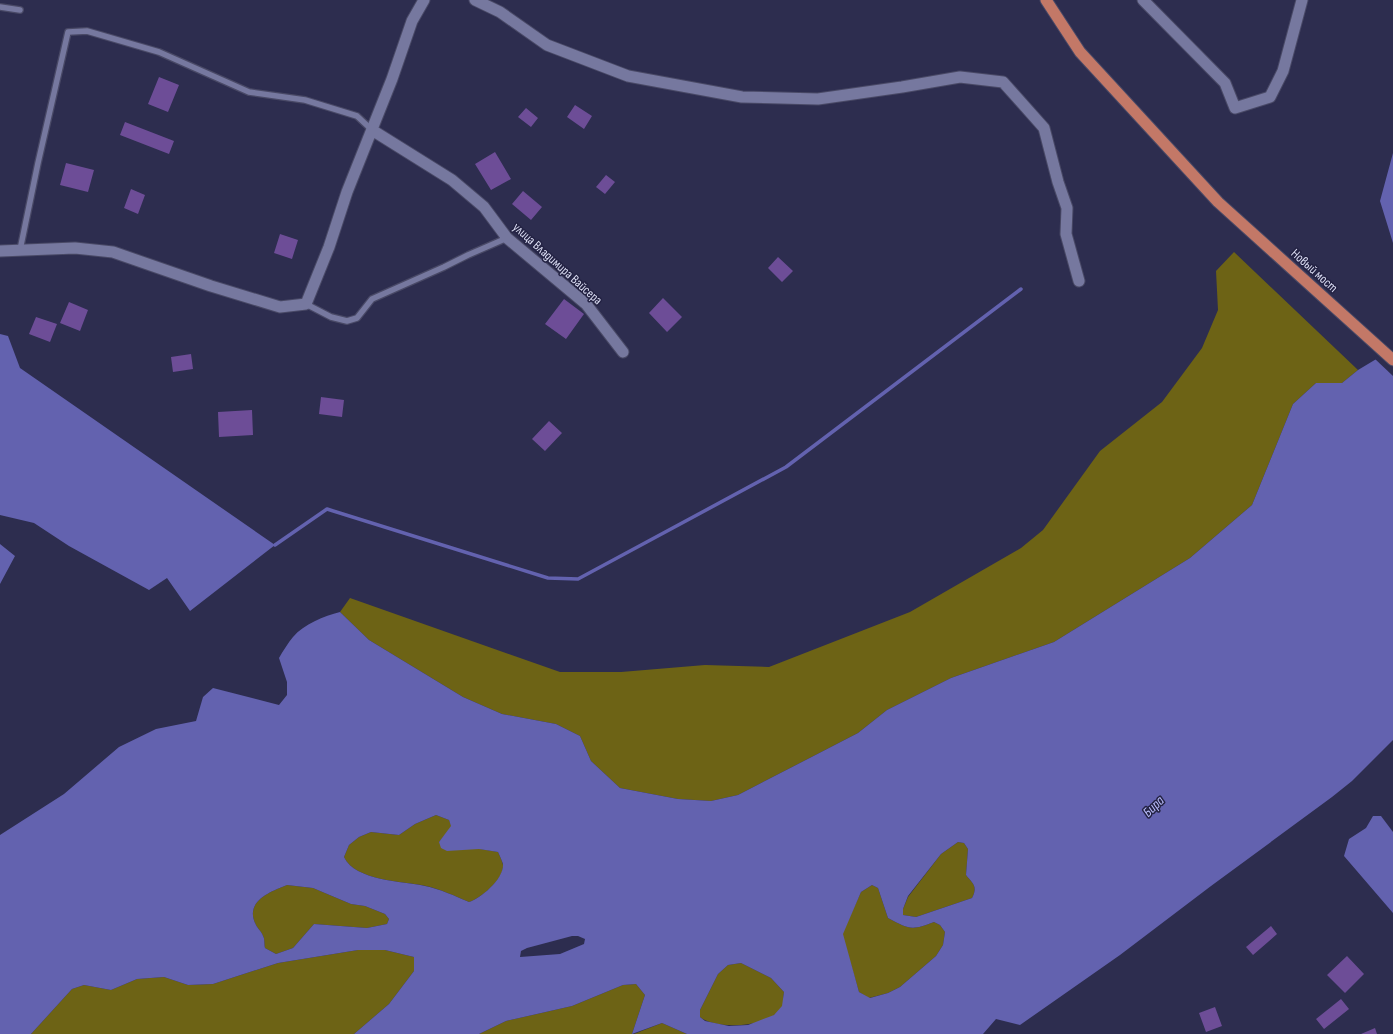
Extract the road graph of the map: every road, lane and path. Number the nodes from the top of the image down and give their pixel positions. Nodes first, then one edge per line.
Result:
1 (424, 0) edge
2 (475, 0) edge
3 (1046, 0) edge
4 (1143, 0) edge
5 (1302, 0) edge
6 (0, 7) edge
7 (20, 10) dead end
8 (372, 130) junction
9 (507, 238) junction
10 (20, 250) junction
11 (0, 251) edge
12 (1079, 280) dead end
13 (306, 304) junction
14 (623, 352) dead end
15 (1393, 360) edge

1 - 8 street
2 - 12 street
3 - 15 main road, Новый мост
4 - 5 street
6 - 7 lane
8 - 9 street, улица Владимира Вайсера
8 - 10 lane
8 - 13 street
9 - 13 lane
9 - 14 street, улица Владимира Вайсера
10 - 11 street
10 - 13 street

